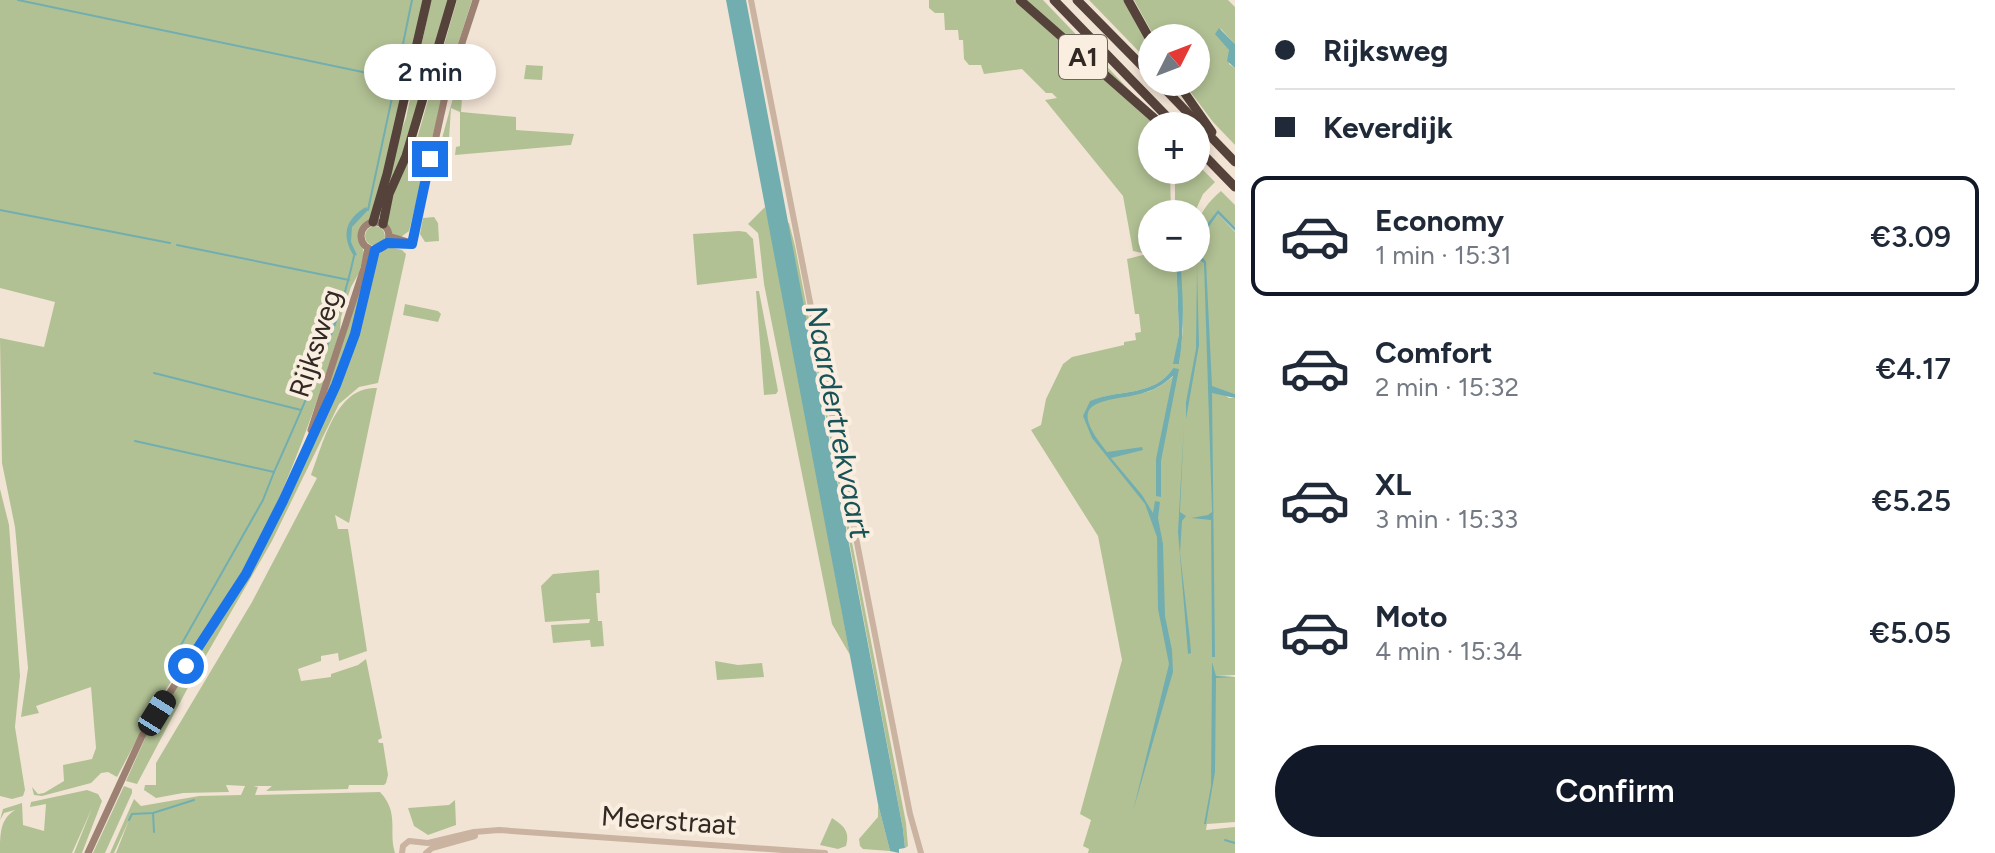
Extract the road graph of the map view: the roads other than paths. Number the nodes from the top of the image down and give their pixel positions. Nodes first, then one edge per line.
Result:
1 (427, 0) edge
2 (452, 0) edge
3 (476, 0) edge
4 (751, 0) edge
5 (1020, 0) edge
6 (1054, 0) edge
7 (1077, 0) edge
8 (1128, 0) edge
9 (1141, 24) edge
10 (1138, 62) edge
11 (1172, 96) edge
12 (1187, 96) edge
13 (1147, 112) edge
14 (1162, 112) edge
15 (1232, 158) edge
16 (1210, 162) edge
17 (1210, 166) edge
18 (1234, 187) edge
19 (378, 223) junction
20 (388, 239) junction
21 (371, 249) junction
22 (510, 832) junction
23 (421, 843) junction
24 (921, 852) edge
25 (88, 853) edge
26 (402, 853) edge
27 (426, 853) edge
28 (825, 853) edge
29 (911, 853) edge

1 - 19 highway
2 - 19 highway
3 - 20 main road
4 - 24 street
5 - 13 highway, A1
6 - 14 highway, A1
7 - 10 highway, A1
8 - 9 highway, A1
11 - 15 highway
12 - 15 highway
16 - 18 highway
17 - 18 highway
19 - 20 main road
19 - 21 main road, Rijksweg
20 - 21 main road
21 - 25 main road, Rijksweg
22 - 23 street, Meerstraat
22 - 27 street, Meerstraat
22 - 28 street, Meerstraat
23 - 26 street, Meerstraat
23 - 27 street
24 - 29 street

